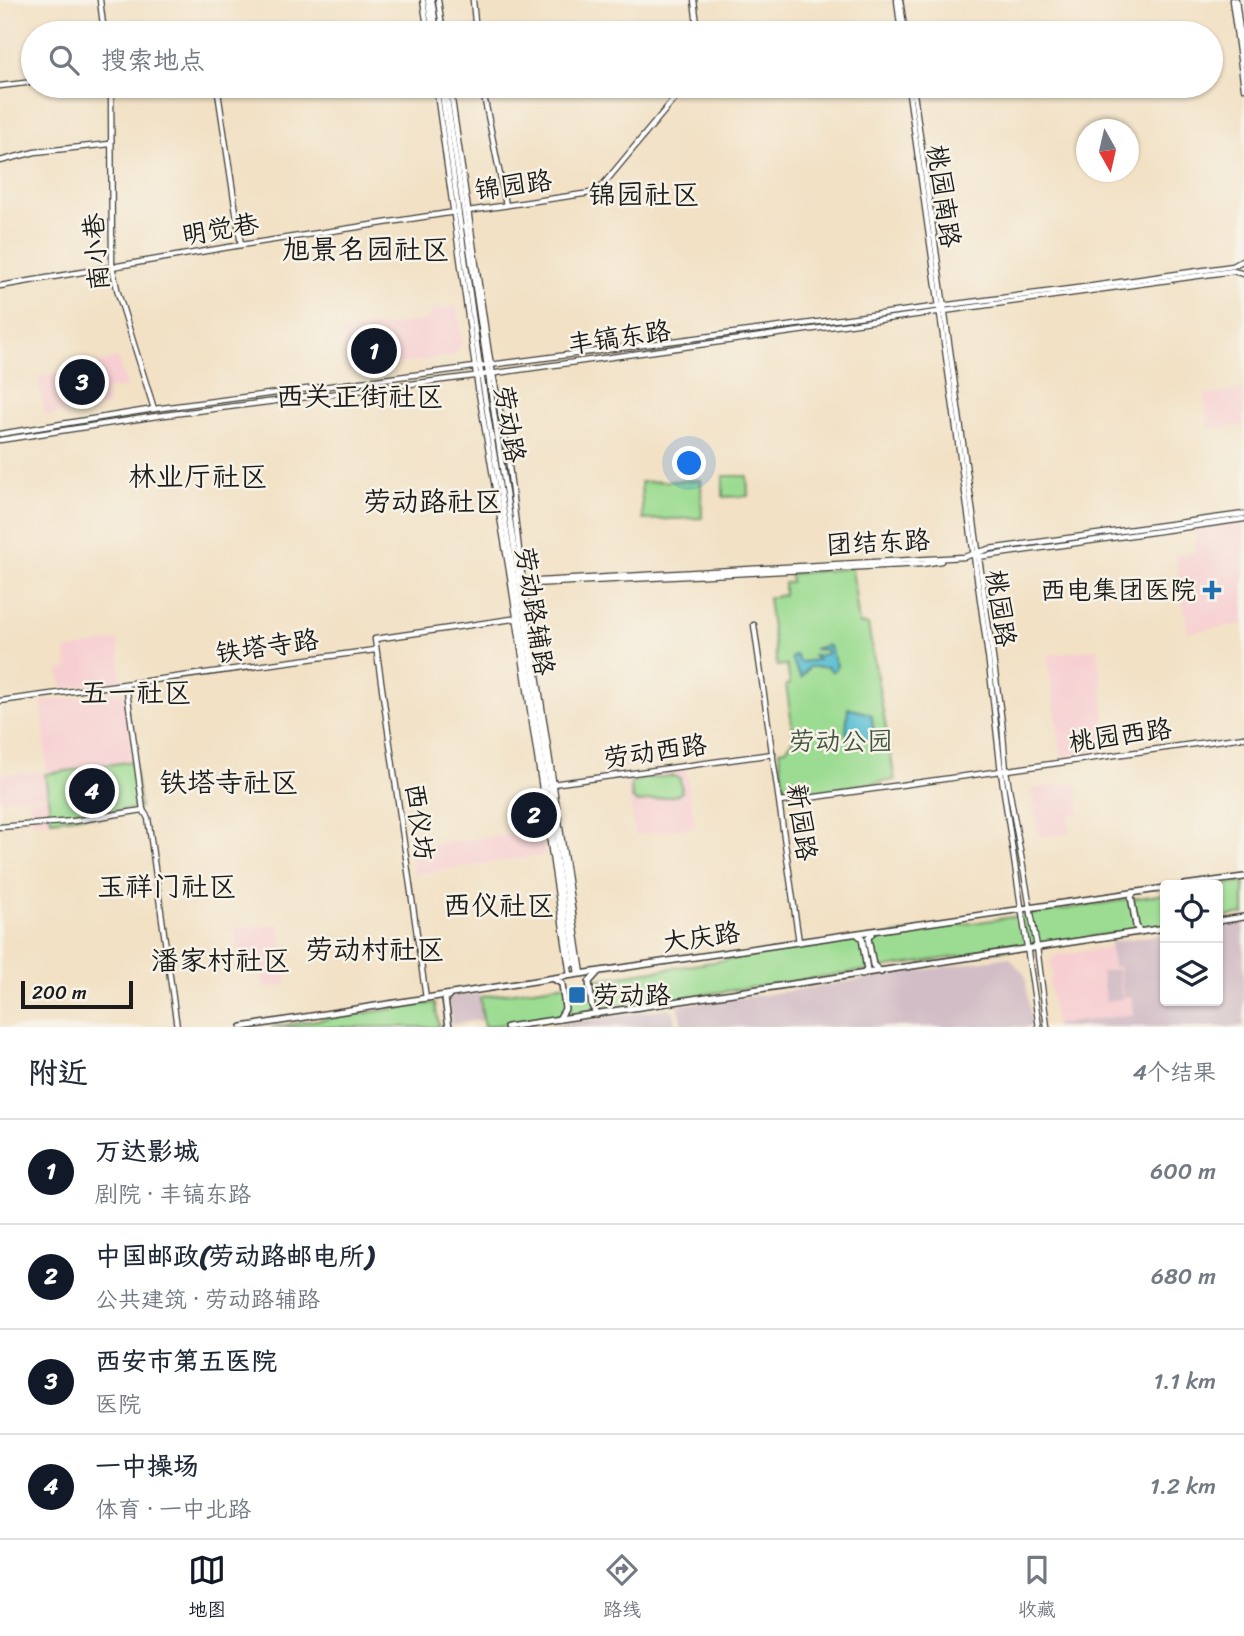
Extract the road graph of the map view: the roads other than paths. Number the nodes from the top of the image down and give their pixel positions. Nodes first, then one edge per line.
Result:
1 (100, 0) edge
2 (427, 0) edge
3 (438, 0) edge
4 (473, 0) edge
5 (694, 0) edge
6 (899, 0) edge
7 (1234, 0) edge
8 (103, 21) edge
9 (430, 21) edge
10 (430, 21) edge
11 (441, 21) edge
12 (475, 21) edge
13 (697, 21) edge
14 (902, 21) edge
15 (1244, 62) edge
16 (21, 83) edge
17 (0, 86) edge
18 (1244, 87) edge
19 (111, 98) edge
20 (219, 98) edge
21 (442, 98) edge
22 (442, 98) edge
23 (451, 98) edge
24 (484, 98) edge
25 (675, 98) edge
26 (913, 98) edge
27 (110, 144) junction
28 (0, 161) edge
29 (506, 205) junction
30 (461, 212) junction
31 (241, 245) junction
32 (1243, 260) edge
33 (112, 267) junction
34 (1244, 273) edge
35 (0, 286) edge
36 (1093, 288) junction
37 (942, 309) junction
38 (483, 367) junction
39 (485, 375) junction
40 (154, 409) junction
41 (0, 433) edge
42 (0, 440) edge
43 (1244, 517) edge
44 (976, 555) junction
45 (517, 582) junction
46 (522, 617) junction
47 (754, 625) dead end
48 (375, 650) junction
49 (126, 684) junction
50 (0, 701) edge
51 (1244, 737) edge
52 (773, 754) junction
53 (1004, 772) junction
54 (547, 785) junction
55 (780, 802) junction
56 (143, 810) junction
57 (0, 827) edge
58 (1244, 877) edge
59 (1222, 880) edge
60 (1160, 889) edge
61 (1134, 893) junction
62 (1125, 894) junction
63 (1025, 910) junction
64 (1244, 917) edge
65 (1223, 920) edge
66 (1160, 930) edge
67 (874, 931) junction
68 (1141, 932) junction
69 (1131, 933) junction
70 (856, 934) junction
71 (799, 942) junction
72 (1037, 947) junction
73 (1028, 949) junction
74 (598, 972) junction
75 (881, 972) junction
76 (576, 975) junction
77 (862, 975) junction
78 (554, 978) junction
79 (448, 996) junction
80 (437, 997) junction
81 (426, 999) junction
82 (597, 1014) junction
83 (559, 1020) junction
84 (177, 1027) edge
85 (242, 1027) edge
86 (447, 1027) edge
87 (507, 1027) edge
88 (1039, 1027) edge
89 (1047, 1027) edge

1 - 8 street
2 - 9 street
2 - 10 street
3 - 11 street
4 - 12 street
5 - 13 street
6 - 14 street
7 - 15 street
7 - 18 street
16 - 17 street
19 - 27 street, 南小巷
20 - 31 street
21 - 30 street, 劳动路
22 - 30 street, 劳动路辅路
23 - 30 street, 劳动路辅路
24 - 29 street
25 - 29 street, 锦园路
26 - 37 street, 桃园南路
27 - 28 street
27 - 33 street, 南小巷
29 - 30 street, 锦园路
30 - 31 street, 明觉巷
30 - 38 street, 劳动路
30 - 38 street, 劳动路辅路
31 - 33 street, 明觉巷
32 - 34 street, 丰镐东路
32 - 36 street, 丰镐东路
33 - 35 street, 明觉巷
33 - 40 street, 南小巷
34 - 36 street, 丰镐东路
36 - 37 street, 丰镐东路
37 - 38 street, 丰镐东路
37 - 39 street, 丰镐东路
37 - 44 street, 桃园路
38 - 39 street, 劳动路
38 - 39 street, 劳动路辅路
38 - 40 street, 丰镐东路
39 - 42 street, 丰镐东路
39 - 45 street, 劳动路
39 - 45 street, 劳动路辅路
40 - 41 street, 丰镐东路
43 - 44 street, 团结东路
44 - 45 street, 团结东路
44 - 53 street, 桃园路
45 - 46 street, 劳动路
46 - 48 street, 铁塔寺路
46 - 54 street, 劳动路
47 - 52 street, 新园路
48 - 49 street, 铁塔寺路
48 - 81 street, 西仪坊
49 - 50 street, 铁塔寺路
49 - 56 street
51 - 53 street, 桃园西路
52 - 54 street, 劳动西路
52 - 55 street, 新园路
53 - 55 street, 桃园西路
53 - 63 street, 桃园路
54 - 76 street
54 - 76 street, 劳动路
55 - 71 street, 新园路
56 - 57 street
56 - 84 street
58 - 59 main road
60 - 61 main road, 大庆路
61 - 62 main road, 大庆路
61 - 68 main road
62 - 63 main road, 大庆路
62 - 69 main road
63 - 67 main road, 大庆路
63 - 72 street
63 - 73 street
64 - 65 main road
66 - 68 main road
67 - 70 main road, 大庆路
67 - 75 main road
68 - 69 main road
69 - 72 main road
70 - 71 main road, 大庆路
70 - 77 main road
71 - 74 main road, 大庆路
72 - 73 main road
72 - 89 street
73 - 75 main road
73 - 88 street
74 - 76 main road, 大庆路
74 - 82 main road
75 - 77 main road
76 - 78 main road, 大庆路
77 - 82 main road
78 - 79 main road, 大庆路
78 - 83 main road
79 - 80 main road, 大庆路
79 - 86 main road
80 - 81 main road, 大庆路
80 - 86 main road
81 - 85 main road, 大庆路
82 - 83 main road
83 - 87 main road

